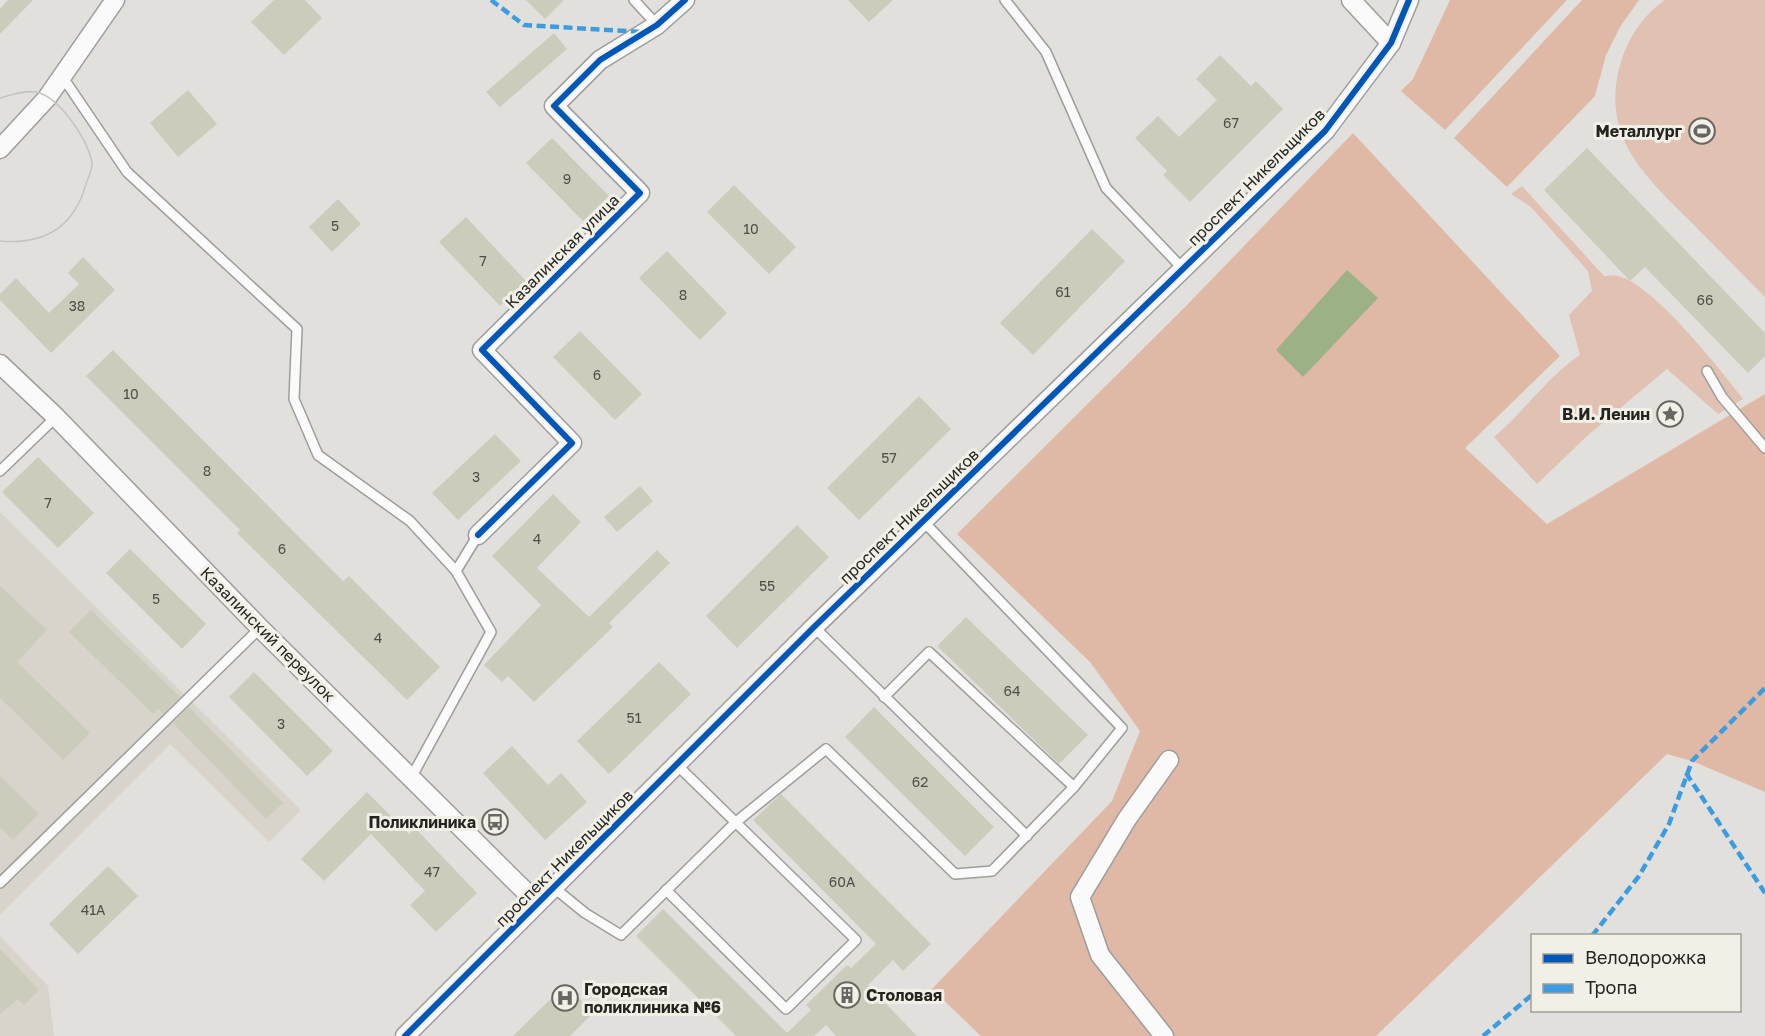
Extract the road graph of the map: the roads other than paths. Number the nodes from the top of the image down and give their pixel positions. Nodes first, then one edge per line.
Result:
1 (115, 0) edge
2 (634, 0) edge
3 (685, 0) edge
4 (1005, 0) edge
5 (1351, 0) edge
6 (1409, 0) edge
7 (657, 25) junction
8 (1391, 43) junction
9 (62, 76) junction
10 (0, 149) edge
11 (1183, 268) junction
12 (0, 364) edge
13 (1707, 371) dead end
14 (56, 417) junction
15 (1765, 448) edge
16 (0, 471) edge
17 (923, 521) junction
18 (478, 535) joint
19 (456, 571) junction
20 (260, 627) junction
21 (814, 627) junction
22 (884, 697) junction
23 (1169, 760) dead end
24 (677, 765) junction
25 (411, 778) junction
26 (1074, 787) junction
27 (736, 822) junction
28 (1027, 836) junction
29 (0, 883) edge
30 (553, 887) junction
31 (666, 890) junction
32 (537, 903) junction
33 (405, 1036) edge
34 (1164, 1036) edge

1 - 9 street
2 - 7 lane
3 - 7 street, Казалинская улица
4 - 11 lane
5 - 8 street
6 - 8 street, проспект Никельщиков
7 - 18 street, Казалинская улица
8 - 11 street, проспект Никельщиков
9 - 10 street
9 - 19 lane
11 - 17 street, проспект Никельщиков
12 - 14 street, Казалинский переулок
13 - 15 lane
14 - 16 lane
14 - 20 street, Казалинский переулок
17 - 21 street, проспект Никельщиков
17 - 26 lane
18 - 19 lane
19 - 25 lane
20 - 25 street, Казалинский переулок
20 - 29 lane
21 - 22 lane
21 - 24 street, проспект Никельщиков
22 - 26 lane
22 - 28 lane
23 - 34 street
24 - 27 lane
24 - 30 street, проспект Никельщиков
25 - 32 street, Казалинский переулок
26 - 28 lane
27 - 28 lane
27 - 31 lane
27 - 31 lane
30 - 31 lane
30 - 32 street, проспект Никельщиков
32 - 33 street, проспект Никельщиков

